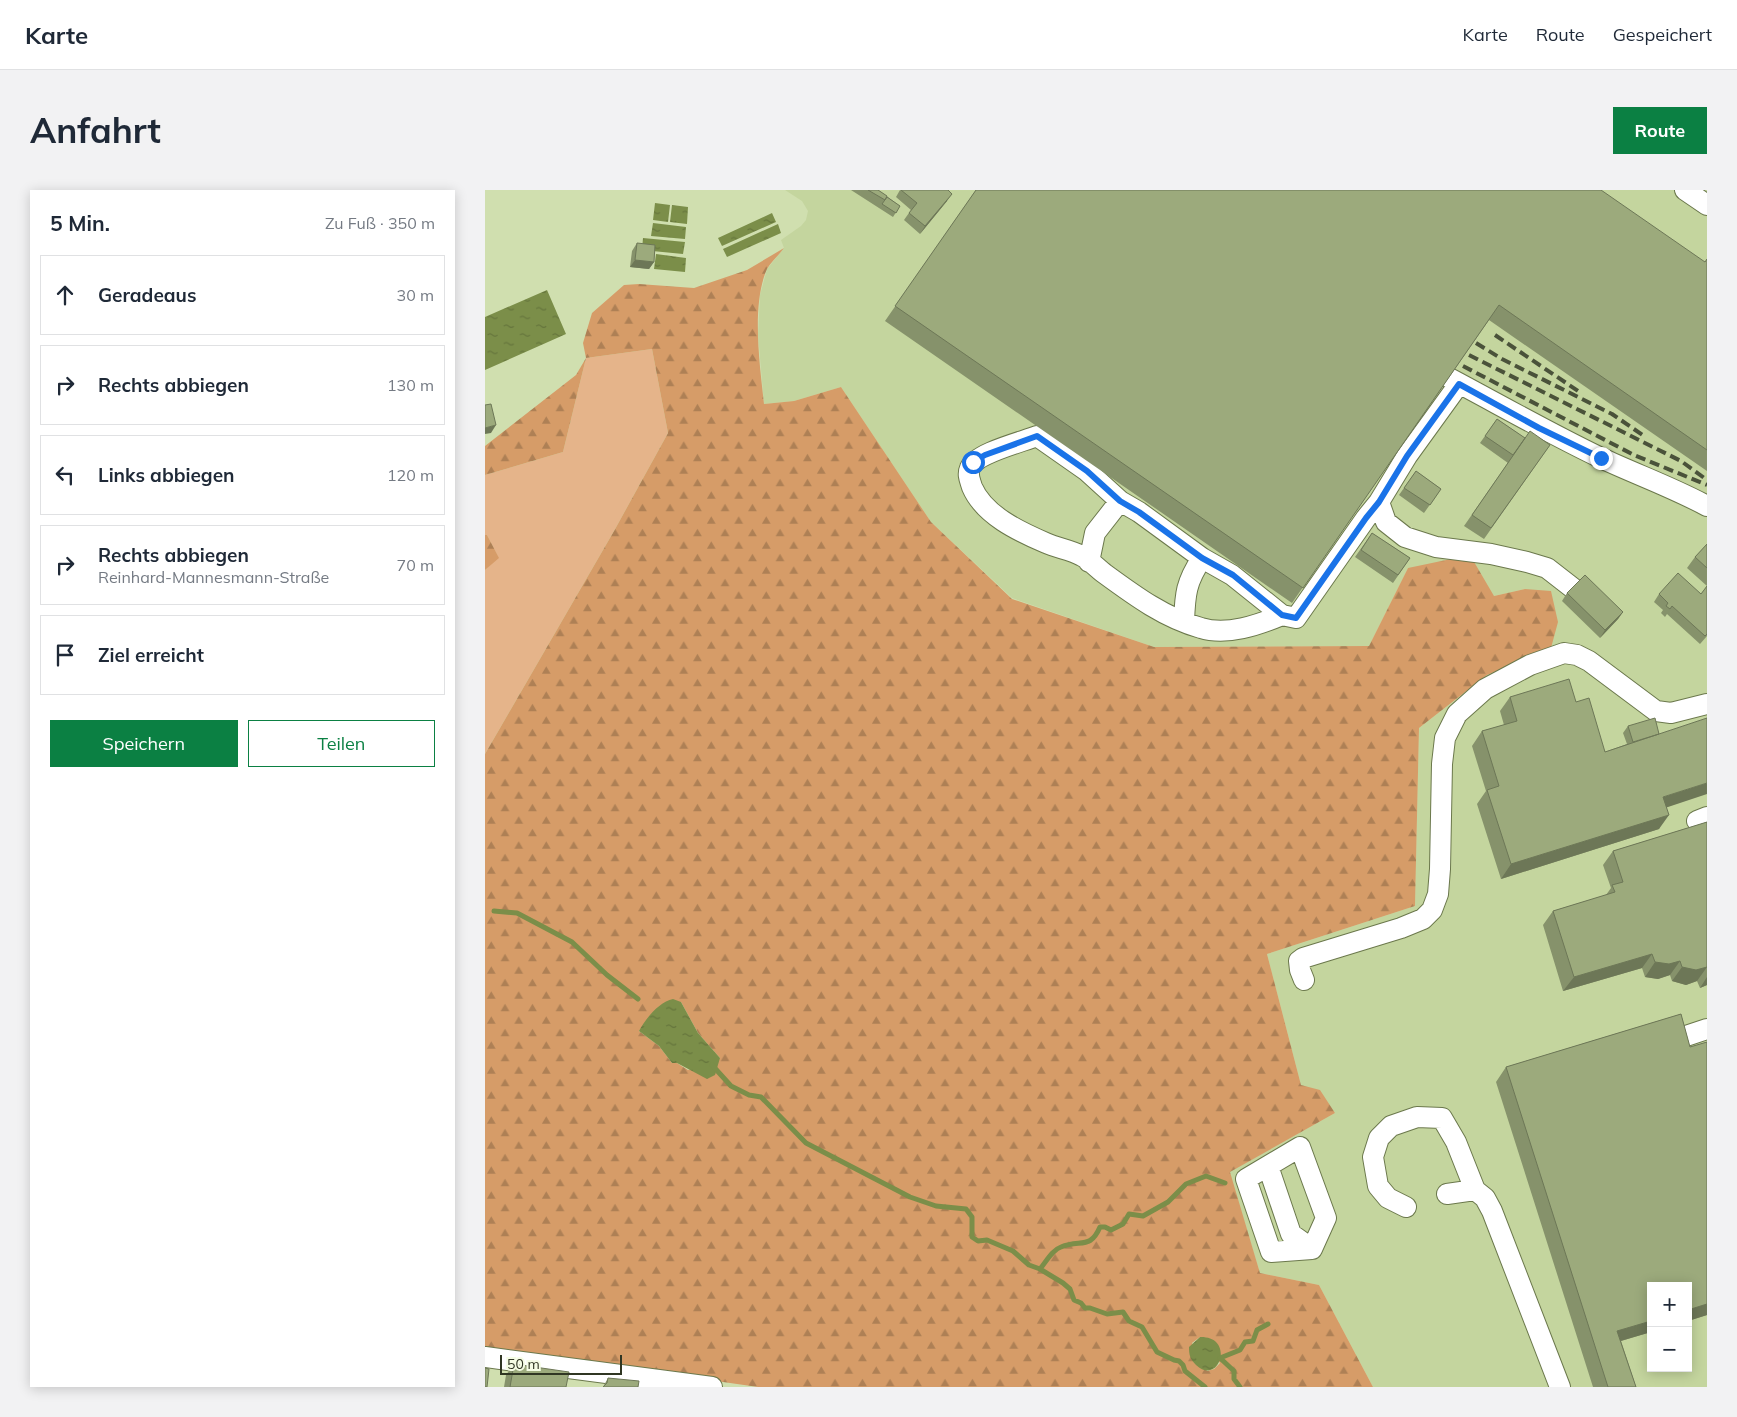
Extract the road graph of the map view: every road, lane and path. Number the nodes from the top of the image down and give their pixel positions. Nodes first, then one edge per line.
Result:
1 (1685, 190) edge
2 (1707, 205) edge
3 (1120, 501) junction
4 (1379, 502) junction
5 (1707, 506) edge
6 (1202, 558) junction
7 (1089, 562) junction
8 (1574, 588) edge
9 (1282, 615) junction
10 (1184, 622) junction
11 (1707, 704) edge
12 (1304, 980) dead end
13 (1707, 1029) edge
14 (1683, 1036) edge
15 (1475, 1190) junction
16 (1447, 1194) dead end
17 (1405, 1207) dead end
18 (1312, 1249) joint
19 (485, 1357) edge
20 (712, 1387) edge
21 (1560, 1387) edge

1 - 2 street
3 - 6 street
3 - 7 street
3 - 7 street
4 - 5 street
4 - 8 street
4 - 9 street
6 - 9 street
6 - 10 street
7 - 10 street
9 - 10 street
11 - 12 street
13 - 14 street
15 - 16 street
15 - 17 street
15 - 21 street
18 - 18 street
19 - 20 street

